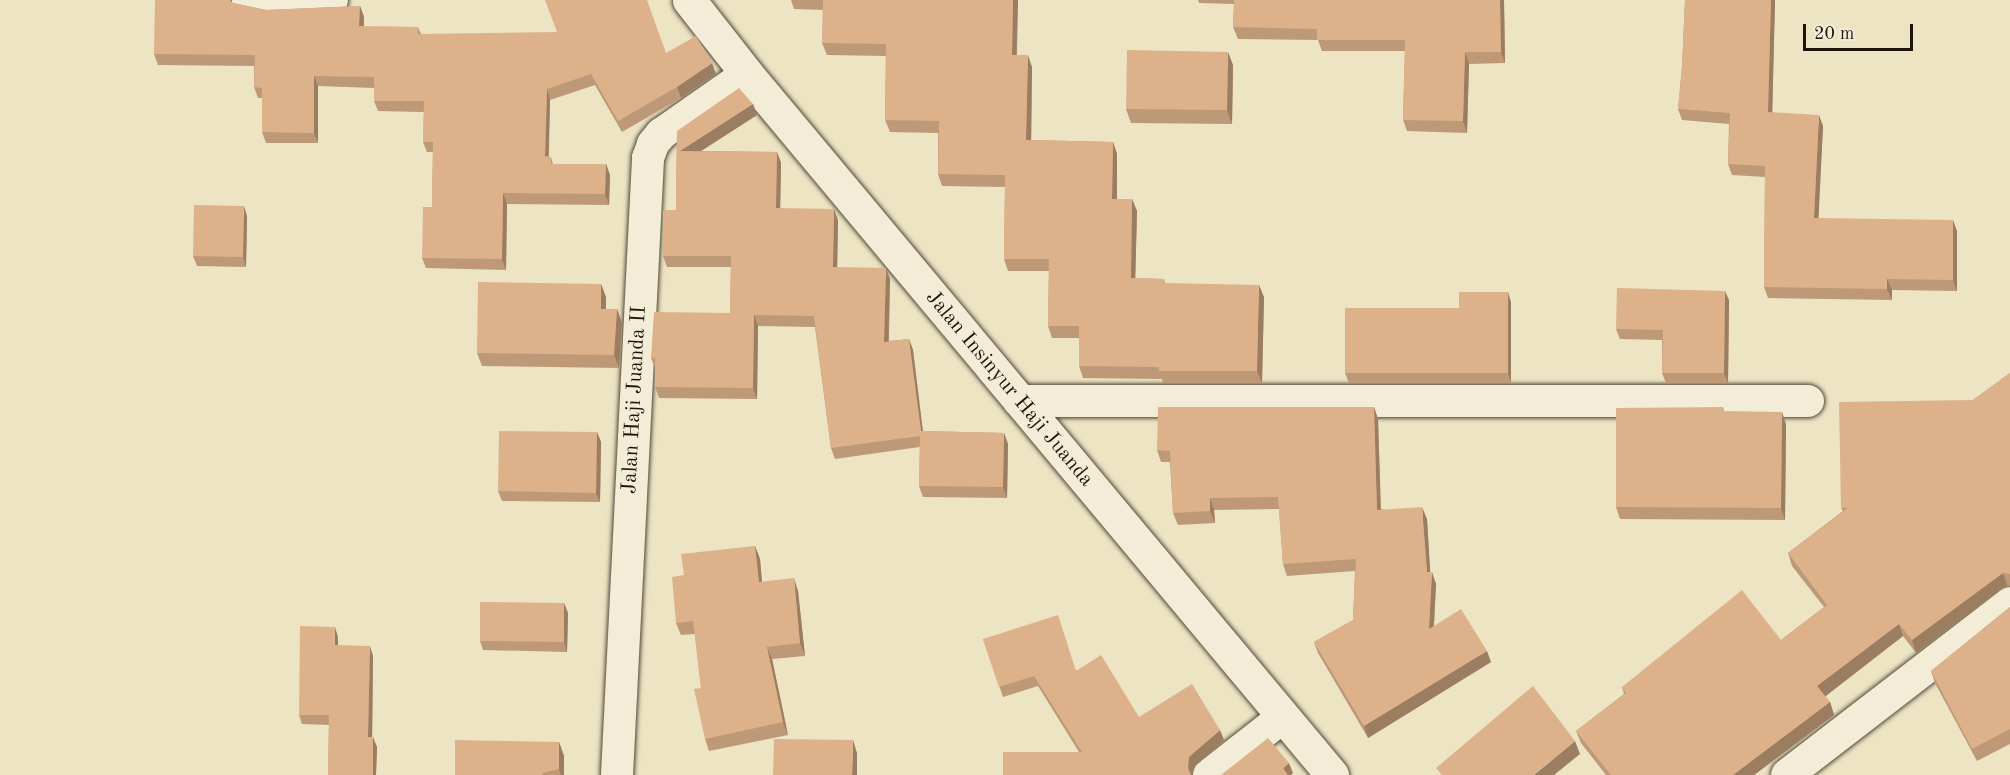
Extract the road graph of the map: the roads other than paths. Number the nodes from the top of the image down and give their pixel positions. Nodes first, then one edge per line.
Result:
1 (248, 0) edge
2 (332, 0) edge
3 (689, 0) edge
4 (747, 74) junction
5 (1019, 401) junction
6 (1808, 401) dead end
7 (2010, 603) edge
8 (1283, 717) junction
9 (617, 775) edge
10 (1209, 775) edge
11 (1332, 775) edge
12 (1787, 775) edge

1 - 2 street
3 - 4 street, Jalan Insinyur Haji Juanda
4 - 5 street, Jalan Insinyur Haji Juanda
4 - 9 street, Jalan Haji Juanda II
5 - 6 street
5 - 8 street, Jalan Insinyur Haji Juanda
7 - 12 street
8 - 10 street
8 - 11 street, Jalan Insinyur Haji Juanda

